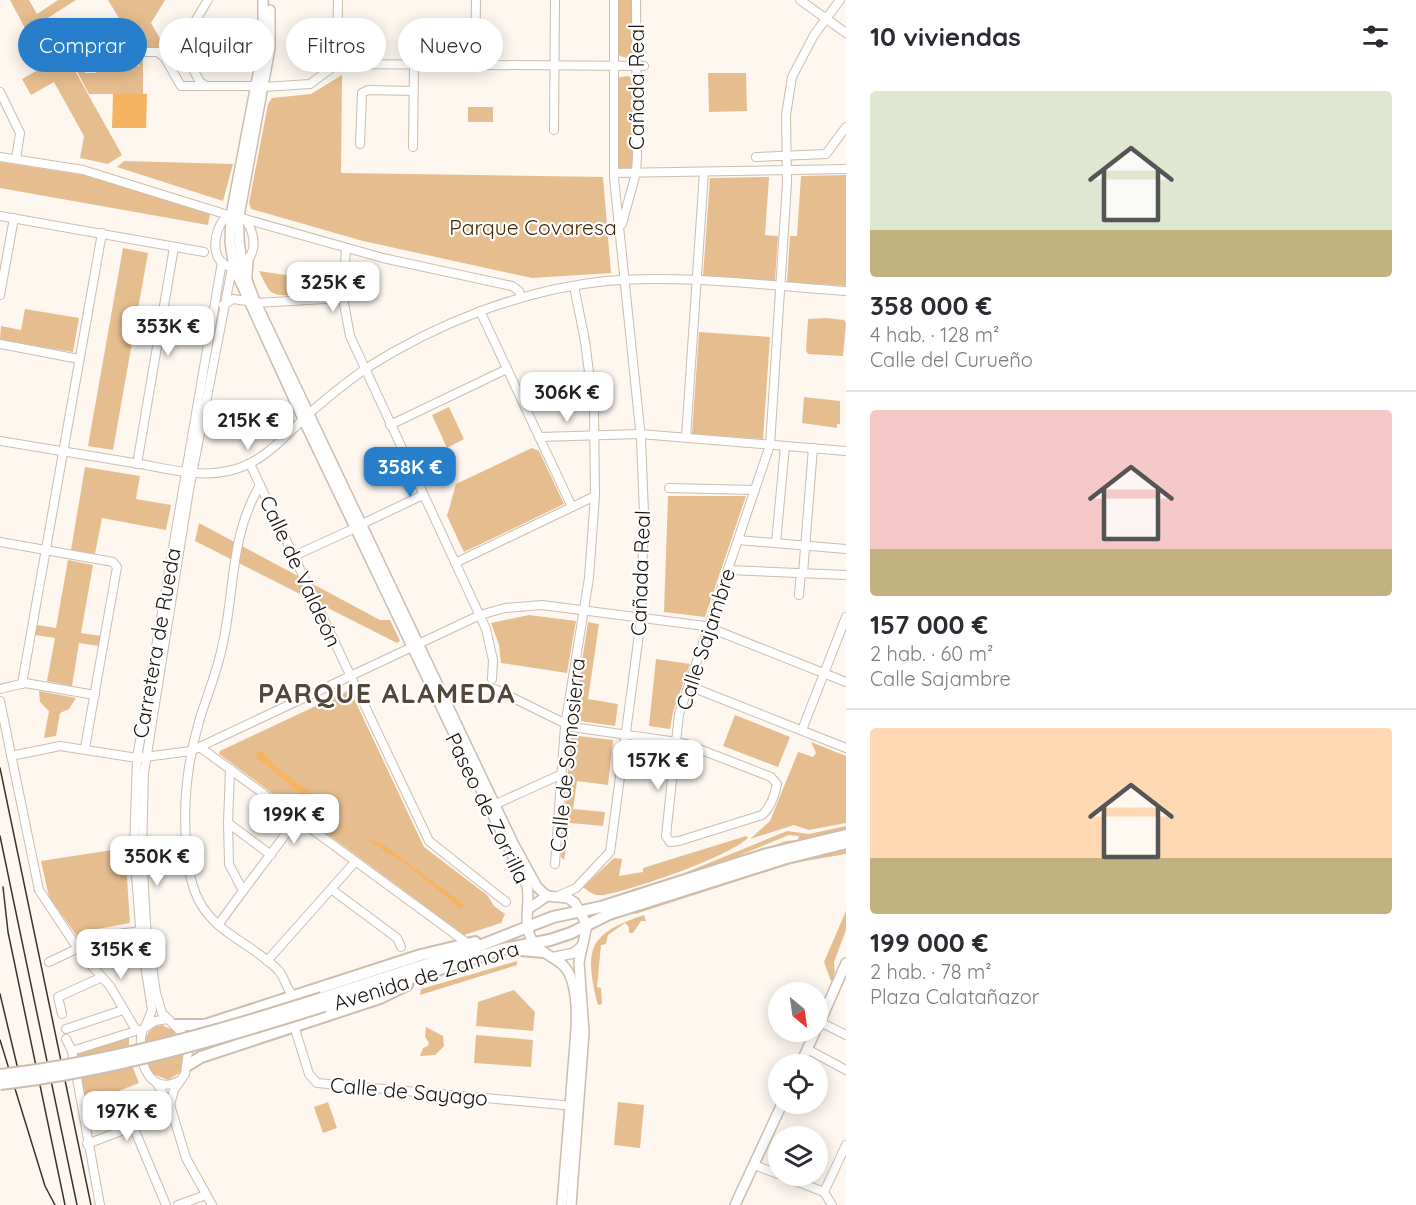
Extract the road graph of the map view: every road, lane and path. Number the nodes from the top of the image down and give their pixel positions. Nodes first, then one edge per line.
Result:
1 (208, 0) edge
2 (263, 0) edge
3 (269, 0) edge
4 (338, 0) edge
5 (476, 0) edge
6 (555, 0) edge
7 (614, 0) edge
8 (636, 0) edge
9 (800, 0) edge
10 (840, 0) edge
11 (197, 18) edge
12 (338, 18) edge
13 (476, 18) edge
14 (826, 19) junction
15 (846, 33) edge
16 (503, 65) edge
17 (554, 66) junction
18 (641, 66) junction
19 (612, 67) junction
20 (172, 72) edge
21 (193, 72) edge
22 (326, 72) edge
23 (414, 72) edge
24 (206, 86) junction
25 (260, 87) junction
26 (0, 92) edge
27 (413, 92) junction
28 (846, 126) edge
29 (554, 130) dead end
30 (360, 144) dead end
31 (413, 147) dead end
32 (787, 155) junction
33 (0, 157) edge
34 (756, 157) dead end
35 (16, 159) junction
36 (846, 169) edge
37 (788, 170) junction
38 (704, 171) junction
39 (614, 173) junction
40 (636, 173) junction
41 (0, 216) edge
42 (233, 217) junction
43 (14, 218) junction
44 (264, 226) junction
45 (102, 233) junction
46 (254, 240) junction
47 (621, 243) junction
48 (174, 247) junction
49 (346, 249) junction
50 (204, 252) dead end
51 (222, 262) junction
52 (239, 265) junction
53 (624, 281) junction
54 (697, 281) junction
55 (574, 286) junction
56 (779, 286) junction
57 (846, 291) edge
58 (0, 295) edge
59 (521, 297) junction
60 (343, 298) junction
61 (252, 302) junction
62 (224, 305) junction
63 (480, 311) junction
64 (0, 344) edge
65 (79, 359) junction
66 (507, 369) junction
67 (364, 370) junction
68 (306, 417) junction
69 (390, 424) junction
70 (640, 434) junction
71 (595, 435) junction
72 (539, 436) junction
73 (686, 437) junction
74 (0, 441) edge
75 (770, 444) junction
76 (784, 446) junction
77 (813, 448) junction
78 (846, 451) edge
79 (62, 452) junction
80 (137, 464) junction
81 (250, 464) junction
82 (189, 473) junction
83 (260, 485) junction
84 (669, 488) dead end
85 (755, 490) junction
86 (423, 495) junction
87 (595, 496) junction
88 (572, 507) junction
89 (359, 526) junction
90 (738, 540) junction
91 (0, 542) edge
92 (776, 543) junction
93 (805, 546) junction
94 (846, 549) edge
95 (45, 550) junction
96 (294, 556) junction
97 (455, 563) junction
98 (728, 570) junction
99 (802, 573) junction
100 (846, 575) edge
101 (799, 595) dead end
102 (584, 611) junction
103 (480, 615) junction
104 (641, 619) junction
105 (845, 623) edge
106 (708, 627) junction
107 (416, 647) junction
108 (824, 674) junction
109 (351, 677) junction
110 (492, 679) dead end
111 (846, 682) edge
112 (22, 684) junction
113 (689, 686) junction
114 (0, 689) edge
115 (495, 689) dead end
116 (95, 695) junction
117 (0, 700) edge
118 (566, 725) junction
119 (802, 730) junction
120 (625, 734) junction
121 (677, 742) junction
122 (85, 748) junction
123 (201, 748) junction
124 (846, 748) edge
125 (191, 751) junction
126 (11, 756) junction
127 (141, 758) junction
128 (230, 769) junction
129 (562, 774) junction
130 (494, 805) junction
131 (297, 819) junction
132 (228, 823) junction
133 (846, 835) edge
134 (846, 843) edge
135 (271, 855) junction
136 (355, 862) junction
137 (555, 864) dead end
138 (576, 888) junction
139 (331, 889) junction
140 (243, 891) junction
141 (547, 896) junction
142 (558, 896) junction
143 (506, 902) dead end
144 (578, 907) junction
145 (528, 909) junction
146 (218, 925) junction
147 (587, 925) junction
148 (527, 927) junction
149 (140, 931) junction
150 (496, 940) junction
151 (467, 943) junction
152 (534, 943) junction
153 (582, 946) junction
154 (401, 947) dead end
155 (78, 948) junction
156 (543, 952) junction
157 (555, 957) junction
158 (480, 958) junction
159 (267, 961) junction
160 (49, 962) dead end
161 (846, 963) edge
162 (437, 971) junction
163 (102, 977) junction
164 (843, 980) edge
165 (294, 996) junction
166 (323, 1002) junction
167 (828, 1008) edge
168 (123, 1010) junction
169 (62, 1014) dead end
170 (172, 1022) junction
171 (294, 1026) junction
172 (142, 1028) junction
173 (828, 1028) edge
174 (66, 1029) dead end
175 (846, 1035) edge
176 (66, 1039) dead end
177 (810, 1042) edge
178 (807, 1049) junction
179 (72, 1051) junction
180 (805, 1054) edge
181 (188, 1065) junction
182 (846, 1070) edge
183 (0, 1075) edge
184 (180, 1080) junction
185 (156, 1082) junction
186 (0, 1084) edge
187 (564, 1105) dead end
188 (170, 1108) junction
189 (777, 1114) edge
190 (133, 1126) junction
191 (87, 1144) junction
192 (846, 1145) edge
193 (754, 1165) junction
194 (768, 1170) edge
195 (809, 1186) edge
196 (824, 1192) junction
197 (206, 1195) junction
198 (100, 1205) edge
199 (166, 1205) edge
200 (178, 1205) edge
201 (212, 1205) edge
202 (562, 1205) edge
203 (571, 1205) edge
204 (735, 1205) edge
205 (832, 1205) edge

1 - 11 street
2 - 25 main road
3 - 25 main road
4 - 12 street
5 - 13 street
6 - 17 street
7 - 19 street, Cañada Real
8 - 18 street, Cañada Real
9 - 14 street
10 - 14 street, Calle Sajambre
14 - 15 street
14 - 32 street, Calle Sajambre
16 - 17 street
17 - 19 street
17 - 29 street
18 - 19 street
18 - 40 street, Cañada Real
19 - 39 street, Cañada Real
20 - 24 street
21 - 24 street
22 - 25 street
23 - 27 street
24 - 25 street
25 - 42 main road
26 - 35 street
27 - 30 street
27 - 31 street
28 - 32 street
32 - 34 street
32 - 37 street, Calle Sajambre
33 - 35 street
35 - 42 street
36 - 37 street
37 - 38 street
37 - 56 street, Calle Sajambre
38 - 40 street
38 - 54 street
39 - 40 street
39 - 47 street, Cañada Real
40 - 47 street, Cañada Real
41 - 43 street
42 - 44 street
42 - 46 street
42 - 51 street
42 - 52 main road, Paseo de Zorrilla
43 - 45 street
43 - 58 street
44 - 46 street, Carretera de Rueda
44 - 49 street
45 - 48 street
45 - 65 street
46 - 52 street, Carretera de Rueda
47 - 53 street, Cañada Real
48 - 50 street
48 - 80 street
49 - 59 street
49 - 60 street
51 - 52 street
51 - 82 street, Carretera de Rueda
52 - 61 main road, Paseo de Zorrilla
52 - 61 main road, Paseo de Zorrilla
52 - 62 street, Carretera de Rueda
53 - 54 street
53 - 55 street
53 - 70 street, Cañada Real
54 - 56 street
54 - 73 street
55 - 59 street
55 - 71 street, Calle de Somosierra
56 - 57 street
56 - 75 street, Calle Sajambre
59 - 63 street
60 - 61 street
60 - 67 street
61 - 62 street
61 - 68 main road, Paseo de Zorrilla
62 - 82 street, Carretera de Rueda
63 - 66 street
63 - 67 street
64 - 65 street
65 - 79 street
66 - 69 street
66 - 72 street
67 - 68 street
67 - 69 street
68 - 81 street
68 - 89 main road, Paseo de Zorrilla
69 - 86 street
70 - 71 street
70 - 73 street
70 - 104 street, Cañada Real
71 - 72 street
71 - 87 street, Calle de Somosierra
72 - 88 street
73 - 75 street
74 - 79 street
75 - 76 street
75 - 85 street, Calle Sajambre
76 - 77 street
76 - 92 street
77 - 78 street
77 - 93 street
79 - 80 street
79 - 95 street
80 - 82 street
81 - 82 street
81 - 83 street, Calle de Valdeón
82 - 127 street, Carretera de Rueda
83 - 96 street, Calle de Valdeón
83 - 125 street
84 - 85 street
85 - 90 street, Calle Sajambre
86 - 89 street
86 - 97 street
87 - 88 street
87 - 102 street, Calle de Somosierra
88 - 97 street
89 - 96 street
89 - 107 main road, Paseo de Zorrilla
90 - 92 street
90 - 98 street, Calle Sajambre
91 - 95 street
92 - 93 street
93 - 94 street
93 - 99 street
95 - 112 street
95 - 116 street
96 - 109 street, Calle de Valdeón
97 - 103 street
98 - 99 street
98 - 106 street, Calle Sajambre
99 - 100 street
99 - 101 street
102 - 103 street
102 - 104 street
102 - 118 street, Calle de Somosierra
103 - 107 street
103 - 110 street
104 - 106 street
104 - 120 street, Cañada Real
105 - 108 street
106 - 108 street
106 - 113 street, Calle Sajambre
107 - 109 street
107 - 130 main road, Paseo de Zorrilla
107 - 145 main road, Paseo de Zorrilla
108 - 111 street
108 - 119 street
109 - 123 street
109 - 143 street, Calle de Valdeón
112 - 114 street
112 - 116 street
113 - 119 street
113 - 121 street, Calle Sajambre
115 - 118 street
116 - 122 street
117 - 126 street
118 - 120 street
118 - 129 street, Calle de Somosierra
119 - 124 street
120 - 121 street
120 - 138 street, Cañada Real
121 - 121 street, Calle Sajambre
122 - 126 street
122 - 127 street
123 - 125 street
123 - 128 street
125 - 127 street
125 - 146 street
126 - 155 street
127 - 149 street, Carretera de Rueda
127 - 170 street, Carretera de Rueda
128 - 131 street
128 - 132 street
129 - 130 street
129 - 137 street, Calle de Somosierra
130 - 141 main road, Paseo de Zorrilla
131 - 135 street
131 - 136 street
132 - 135 street
132 - 140 street
133 - 144 highway, Avenida de Zamora
134 - 147 highway, Avenida de Zamora
135 - 140 street
136 - 139 street
136 - 151 street
138 - 142 street, Cañada Real
138 - 144 street
139 - 154 street
139 - 159 street
140 - 146 street
141 - 142 main road, Paseo de Zorrilla
141 - 145 main road, Paseo de Zorrilla
142 - 144 main road, Paseo de Zorrilla
144 - 147 main road
144 - 148 highway, Avenida de Zamora
145 - 148 main road, Paseo de Zorrilla
146 - 159 street
147 - 152 highway, Avenida de Zamora
147 - 153 main road
148 - 150 highway, Avenida de Zamora
148 - 152 main road, Paseo de Zorrilla
149 - 155 street
149 - 172 street, Carretera de Rueda
150 - 151 highway
150 - 166 highway, Avenida de Zamora
151 - 165 highway
152 - 156 main road, Paseo de Zorrilla
152 - 158 highway, Avenida de Zamora
153 - 157 main road
153 - 203 main road
155 - 160 street
155 - 163 street
156 - 157 main road, Paseo de Zorrilla
156 - 158 highway
157 - 202 main road
158 - 162 highway, Avenida de Zamora
159 - 165 street
161 - 164 main road
162 - 166 highway, Avenida de Zamora
162 - 171 highway
163 - 168 street
163 - 169 street
164 - 167 main road
165 - 170 highway
166 - 183 highway, Avenida de Zamora, bridge
166 - 186 highway, Avenida de Zamora, bridge
168 - 172 street
168 - 174 street
170 - 172 street
170 - 181 street
171 - 181 highway
171 - 187 street, Calle de Sayago
172 - 179 street
172 - 185 street
173 - 175 street
176 - 179 street
177 - 178 main road
178 - 180 main road
178 - 182 street
179 - 191 street
181 - 184 street
184 - 185 street
184 - 188 street
185 - 188 street
188 - 190 street
188 - 197 street
189 - 193 main road
190 - 191 street
190 - 199 street
191 - 198 street
192 - 196 street
193 - 194 street
193 - 204 main road
195 - 196 street
196 - 205 street
197 - 200 street
197 - 201 street

